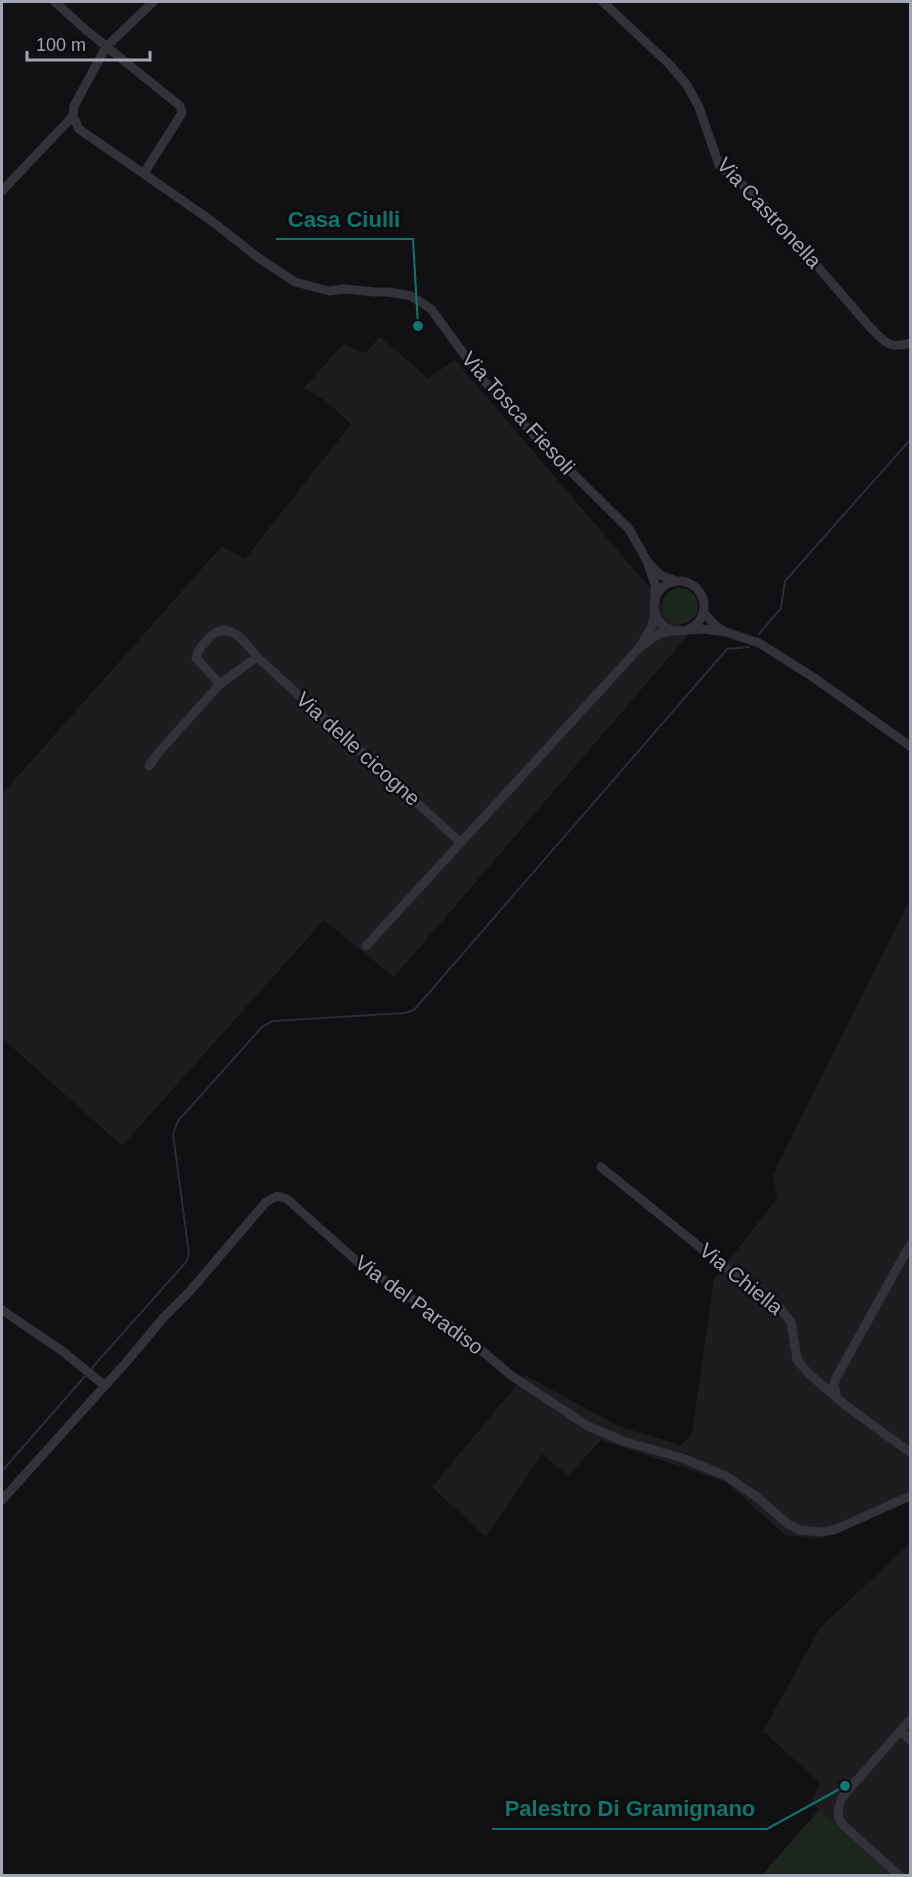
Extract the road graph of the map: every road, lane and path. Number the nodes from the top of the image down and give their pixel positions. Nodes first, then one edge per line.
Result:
1 (55, 2) edge
2 (153, 2) edge
3 (603, 2) edge
4 (106, 47) junction
5 (73, 116) junction
6 (144, 173) junction
7 (2, 191) edge
8 (910, 343) edge
9 (647, 561) junction
10 (676, 581) junction
11 (655, 598) junction
12 (655, 612) junction
13 (703, 612) junction
14 (680, 631) junction
15 (726, 632) junction
16 (640, 646) junction
17 (257, 657) junction
18 (220, 684) junction
19 (910, 746) edge
20 (149, 766) dead end
21 (460, 842) junction
22 (366, 946) dead end
23 (601, 1167) dead end
24 (910, 1245) edge
25 (2, 1310) edge
26 (104, 1385) junction
27 (837, 1398) junction
28 (910, 1452) edge
29 (910, 1496) edge
30 (2, 1500) edge
31 (910, 1720) edge
32 (901, 1731) junction
33 (910, 1740) edge
34 (900, 1875) edge

1 - 4 street
2 - 4 street
3 - 8 street, Via Castronella
4 - 5 street
4 - 6 street
5 - 6 street, Via Tosca Fiesoli
5 - 7 street
6 - 9 street, Via Tosca Fiesoli
9 - 10 street, Via Tosca Fiesoli
9 - 11 street, Via Tosca Fiesoli
10 - 11 street
10 - 13 street, Via Tosca Fiesoli
11 - 12 street, Via Tosca Fiesoli
12 - 14 street
12 - 16 street
13 - 14 street
13 - 15 street, Via Tosca Fiesoli
14 - 15 street, Via Tosca Fiesoli
14 - 16 street
15 - 19 street, Via Tosca Fiesoli
16 - 21 street
17 - 18 street
17 - 18 street, Via delle cicogne
17 - 21 street, Via delle cicogne
18 - 20 street
21 - 22 street
23 - 27 street, Via Chiella
24 - 27 street
25 - 26 street
26 - 29 street, Via del Paradiso
26 - 30 street
27 - 28 street, Via Chiella
31 - 32 street
32 - 33 street
32 - 34 street

